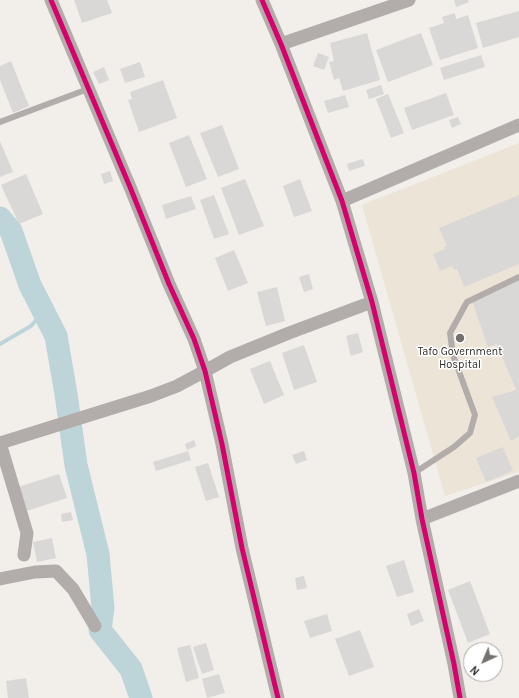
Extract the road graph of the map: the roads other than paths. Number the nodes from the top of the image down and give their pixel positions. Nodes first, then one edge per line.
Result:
1 (51, 0) edge
2 (262, 0) edge
3 (409, 0) edge
4 (281, 44) junction
5 (88, 89) junction
6 (0, 122) edge
7 (519, 125) edge
8 (342, 201) junction
9 (519, 277) edge
10 (372, 302) junction
11 (205, 372) junction
12 (0, 443) edge
13 (414, 473) junction
14 (519, 481) edge
15 (422, 519) junction
16 (24, 555) dead end
17 (0, 579) edge
18 (95, 626) dead end
19 (278, 698) edge
20 (460, 698) edge

1 - 5 street
2 - 4 street
3 - 4 street
4 - 8 street
5 - 6 lane
5 - 11 street
7 - 8 street
8 - 10 street
9 - 13 lane
10 - 11 street
10 - 13 street
11 - 12 street
11 - 19 street
12 - 16 street
13 - 15 street
14 - 15 street
15 - 20 street
17 - 18 street

